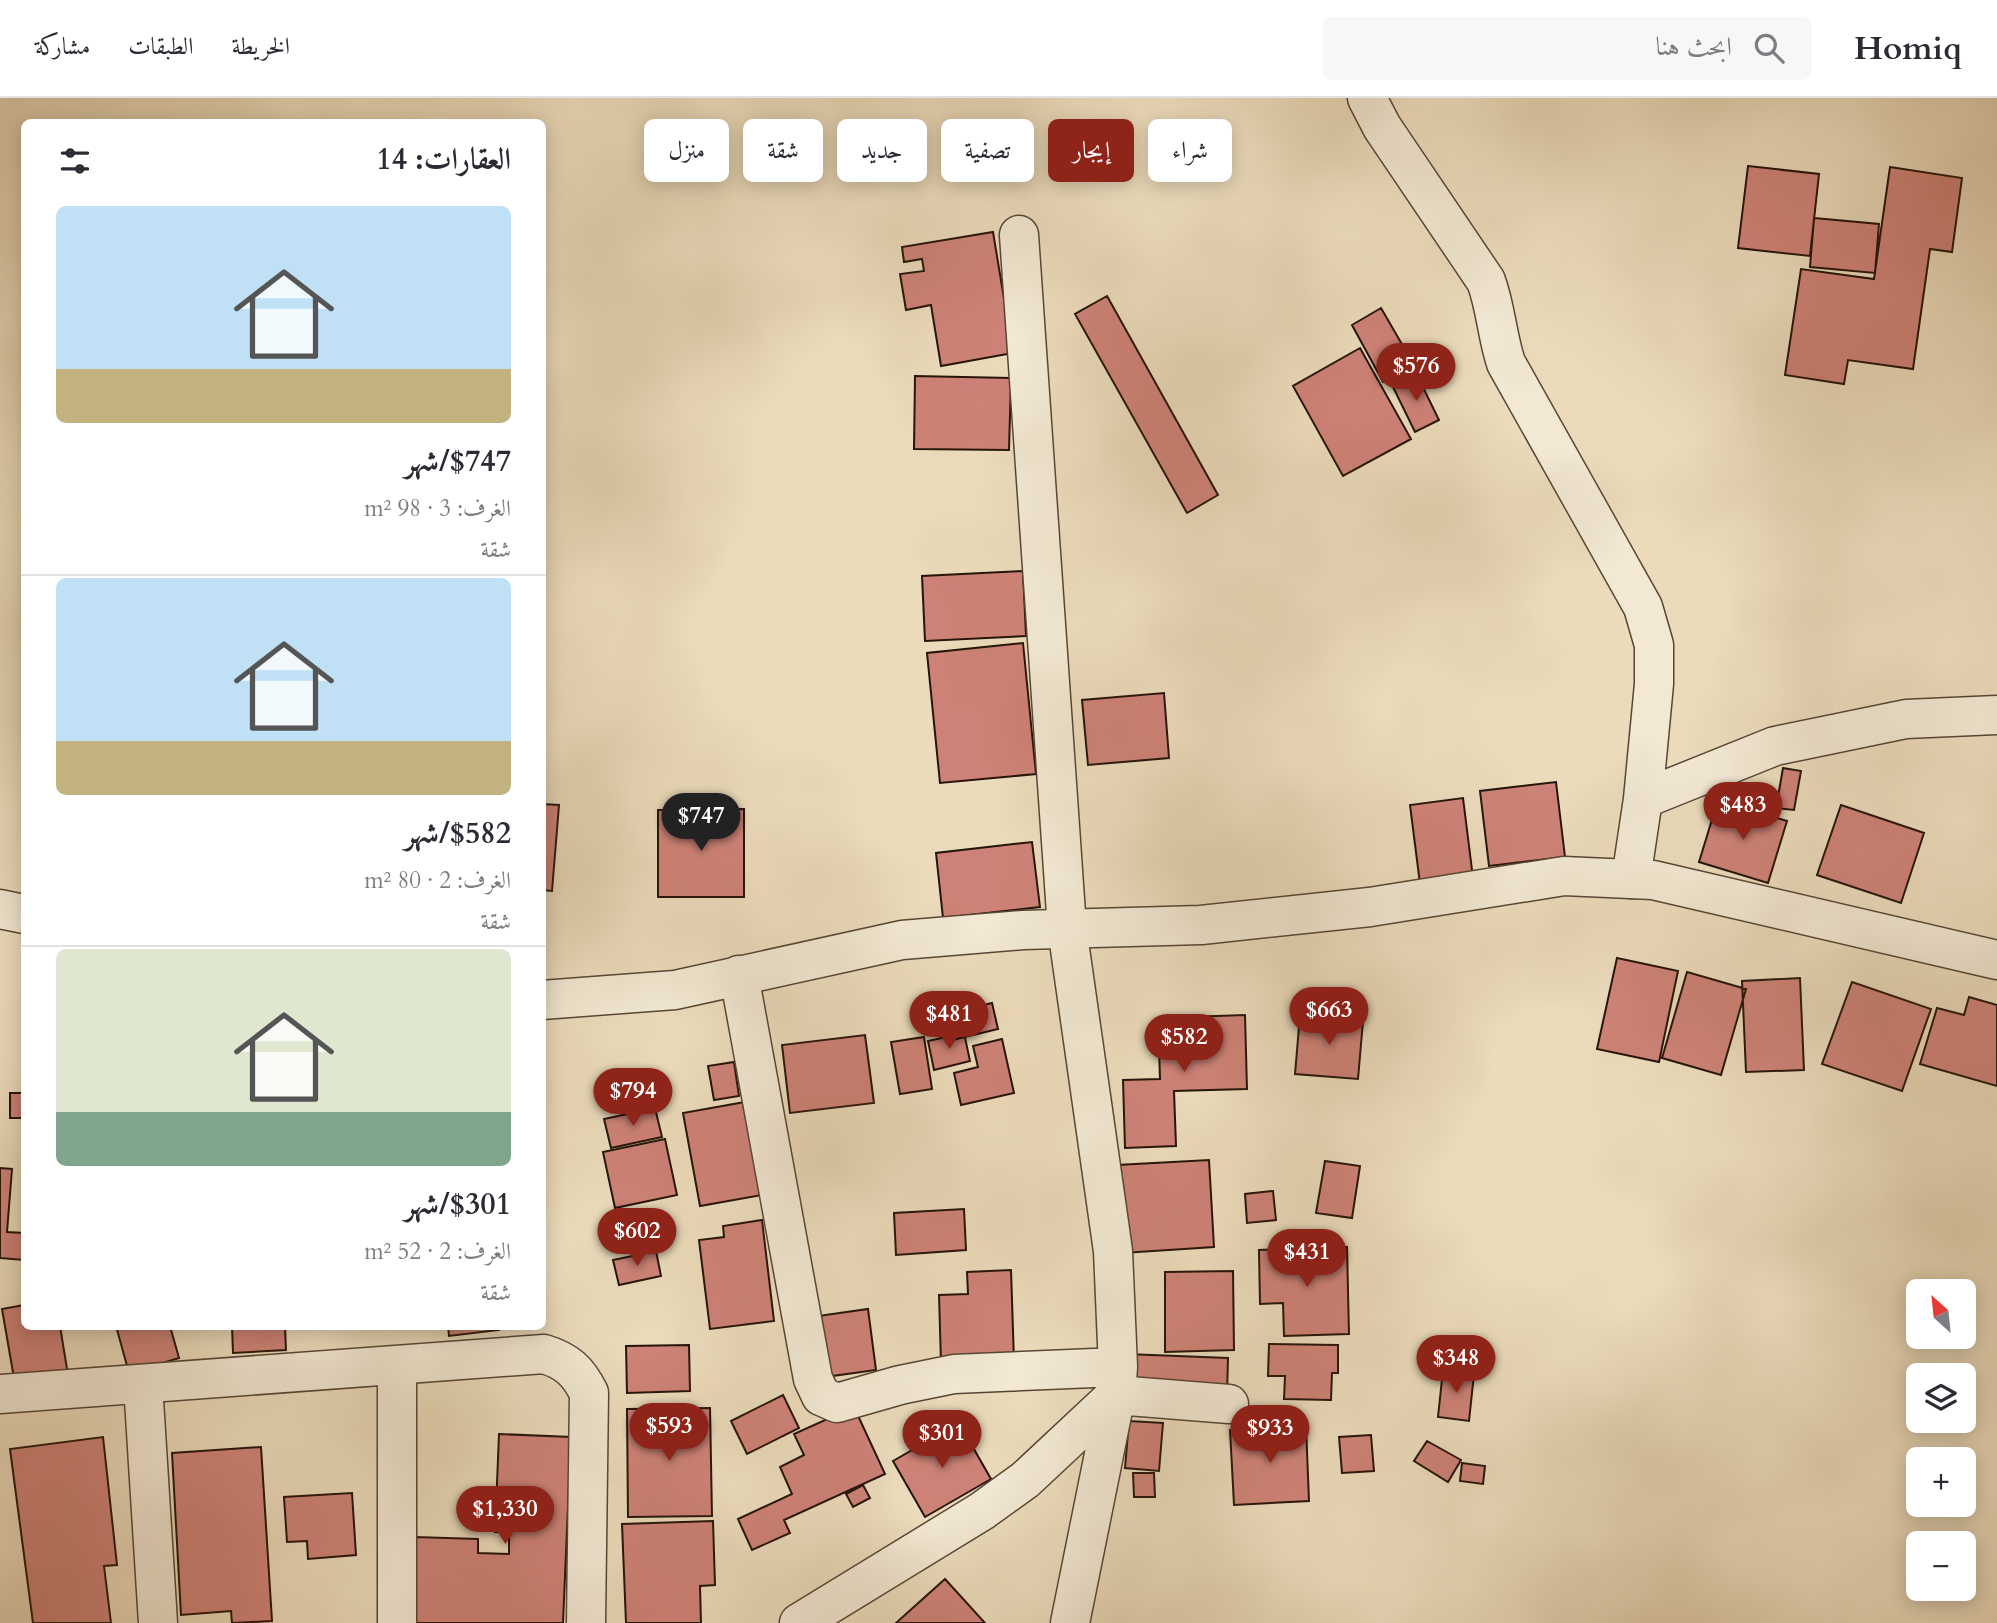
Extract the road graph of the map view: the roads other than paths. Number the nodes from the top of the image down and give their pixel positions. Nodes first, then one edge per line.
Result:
1 (1367, 98) edge
2 (1019, 235) dead end
3 (1997, 715) edge
4 (1643, 799) junction
5 (1631, 879) junction
6 (0, 909) edge
7 (21, 913) edge
8 (1067, 929) junction
9 (1997, 960) edge
10 (739, 975) junction
11 (546, 1000) edge
12 (397, 1366) junction
13 (1117, 1381) junction
14 (143, 1384) junction
15 (0, 1394) edge
16 (1229, 1404) dead end
17 (158, 1623) edge
18 (397, 1623) edge
19 (586, 1623) edge
20 (799, 1623) edge
21 (1070, 1623) edge

1 - 4 street
2 - 8 street
3 - 4 street
4 - 5 street
5 - 8 street
5 - 9 street
6 - 7 street
8 - 10 street
8 - 13 street
10 - 11 street
10 - 13 street
12 - 14 street
12 - 18 street
12 - 19 street
13 - 16 street
13 - 20 street
13 - 21 street
14 - 15 street
14 - 17 street

